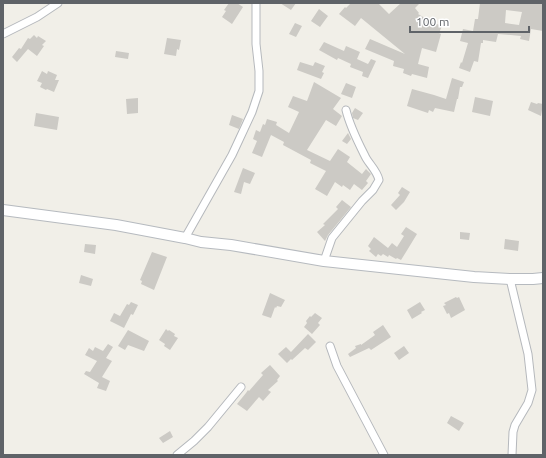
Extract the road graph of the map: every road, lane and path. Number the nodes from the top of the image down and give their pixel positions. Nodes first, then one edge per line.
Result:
1 (58, 3) edge
2 (256, 3) edge
3 (3, 34) edge
4 (346, 110) dead end
5 (3, 210) edge
6 (185, 238) junction
7 (324, 261) junction
8 (543, 278) edge
9 (510, 279) junction
10 (330, 346) dead end
11 (241, 387) dead end
12 (177, 455) edge
13 (384, 455) edge
14 (512, 455) edge

1 - 3 street
2 - 6 street
4 - 7 street
5 - 6 street
6 - 7 street
7 - 9 street
8 - 9 street
9 - 14 street
10 - 13 street
11 - 12 street

